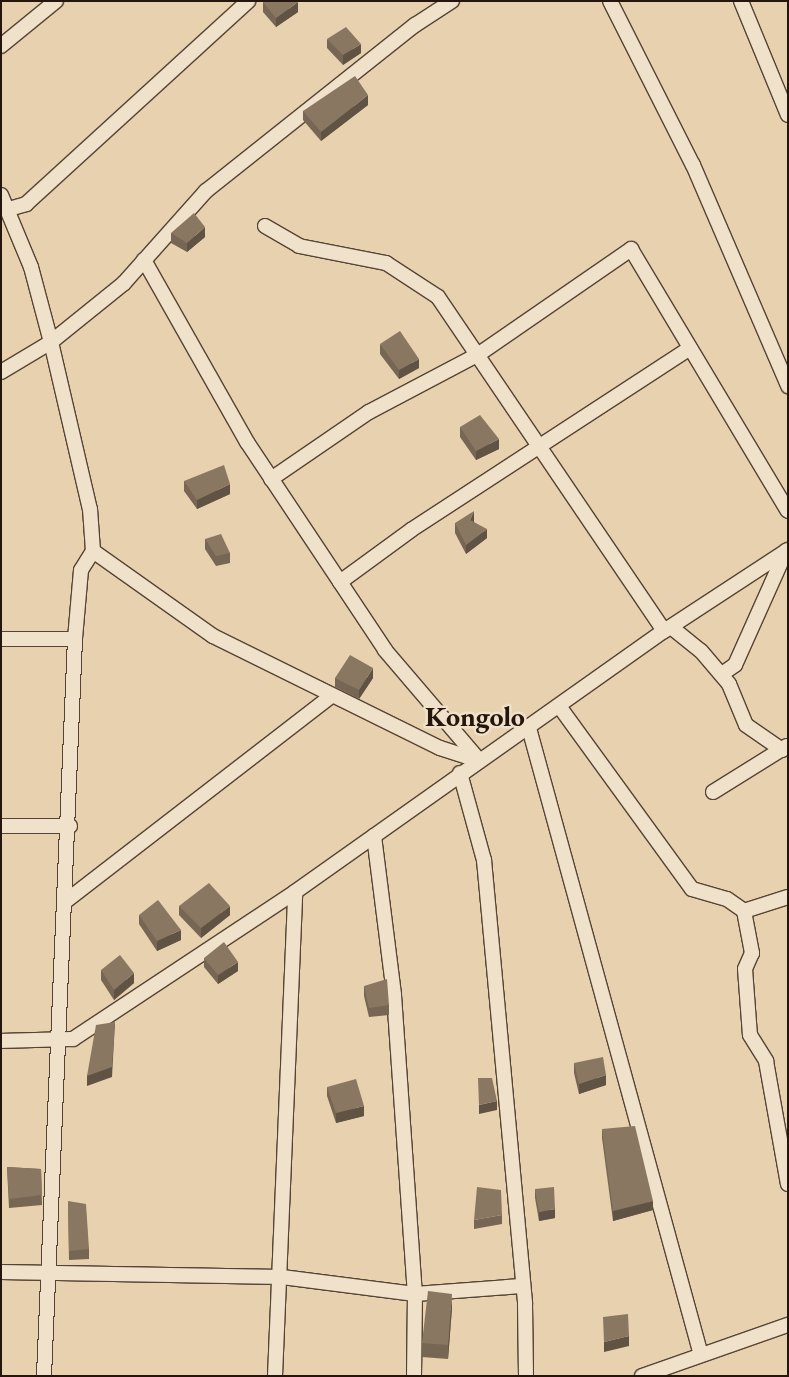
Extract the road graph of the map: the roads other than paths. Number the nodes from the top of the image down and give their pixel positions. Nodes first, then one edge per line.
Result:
1 (56, 1) edge
2 (248, 1) edge
3 (452, 1) edge
4 (610, 1) edge
5 (741, 1) edge
6 (1, 46) edge
7 (788, 115) edge
8 (1, 195) edge
9 (9, 209) junction
10 (265, 226) dead end
11 (144, 260) junction
12 (50, 342) junction
13 (690, 348) junction
14 (478, 354) junction
15 (1, 372) edge
16 (788, 386) edge
17 (540, 446) junction
18 (271, 479) junction
19 (788, 512) edge
20 (94, 551) junction
21 (787, 551) edge
22 (340, 582) junction
23 (667, 629) junction
24 (1, 639) edge
25 (75, 639) junction
26 (722, 674) junction
27 (330, 697) junction
28 (559, 706) junction
29 (529, 728) junction
30 (785, 748) edge
31 (479, 760) junction
32 (460, 773) junction
33 (713, 792) dead end
34 (1, 826) edge
35 (70, 826) junction
36 (374, 836) junction
37 (295, 892) junction
38 (788, 897) edge
39 (66, 901) junction
40 (744, 911) junction
41 (60, 1039) junction
42 (1, 1041) edge
43 (784, 1135) edge
44 (788, 1184) edge
45 (1, 1272) edge
46 (49, 1273) junction
47 (282, 1277) junction
48 (521, 1286) junction
49 (415, 1294) junction
50 (788, 1325) edge
51 (701, 1355) junction
52 (44, 1376) edge
53 (276, 1376) edge
54 (414, 1376) edge
55 (526, 1376) edge
56 (642, 1376) edge

1 - 6 street
2 - 9 street
3 - 11 street
4 - 16 street
5 - 7 street
8 - 9 street
9 - 12 street
10 - 14 street
11 - 12 street
11 - 18 street
12 - 15 street
12 - 20 street
13 - 14 street
13 - 17 street
13 - 19 street
14 - 17 street
14 - 18 street
17 - 22 street
17 - 23 street
18 - 22 street
20 - 25 street
20 - 27 street
21 - 23 street
21 - 26 street
22 - 31 street
23 - 26 street
23 - 28 street
24 - 25 street
25 - 35 street
26 - 30 street
27 - 31 street
27 - 39 street
28 - 29 street
28 - 40 street
29 - 31 street
29 - 51 street
30 - 33 street
31 - 32 street
32 - 36 street
32 - 48 street
34 - 35 street
35 - 39 street
36 - 37 street
36 - 49 street
37 - 41 street
37 - 47 street
38 - 40 street
39 - 41 street
40 - 43 street
41 - 42 street
41 - 46 street
43 - 44 street
45 - 46 street
46 - 47 street
46 - 52 street
47 - 49 street
47 - 53 street
48 - 49 street
48 - 55 street
49 - 54 street
50 - 51 street
51 - 56 street

